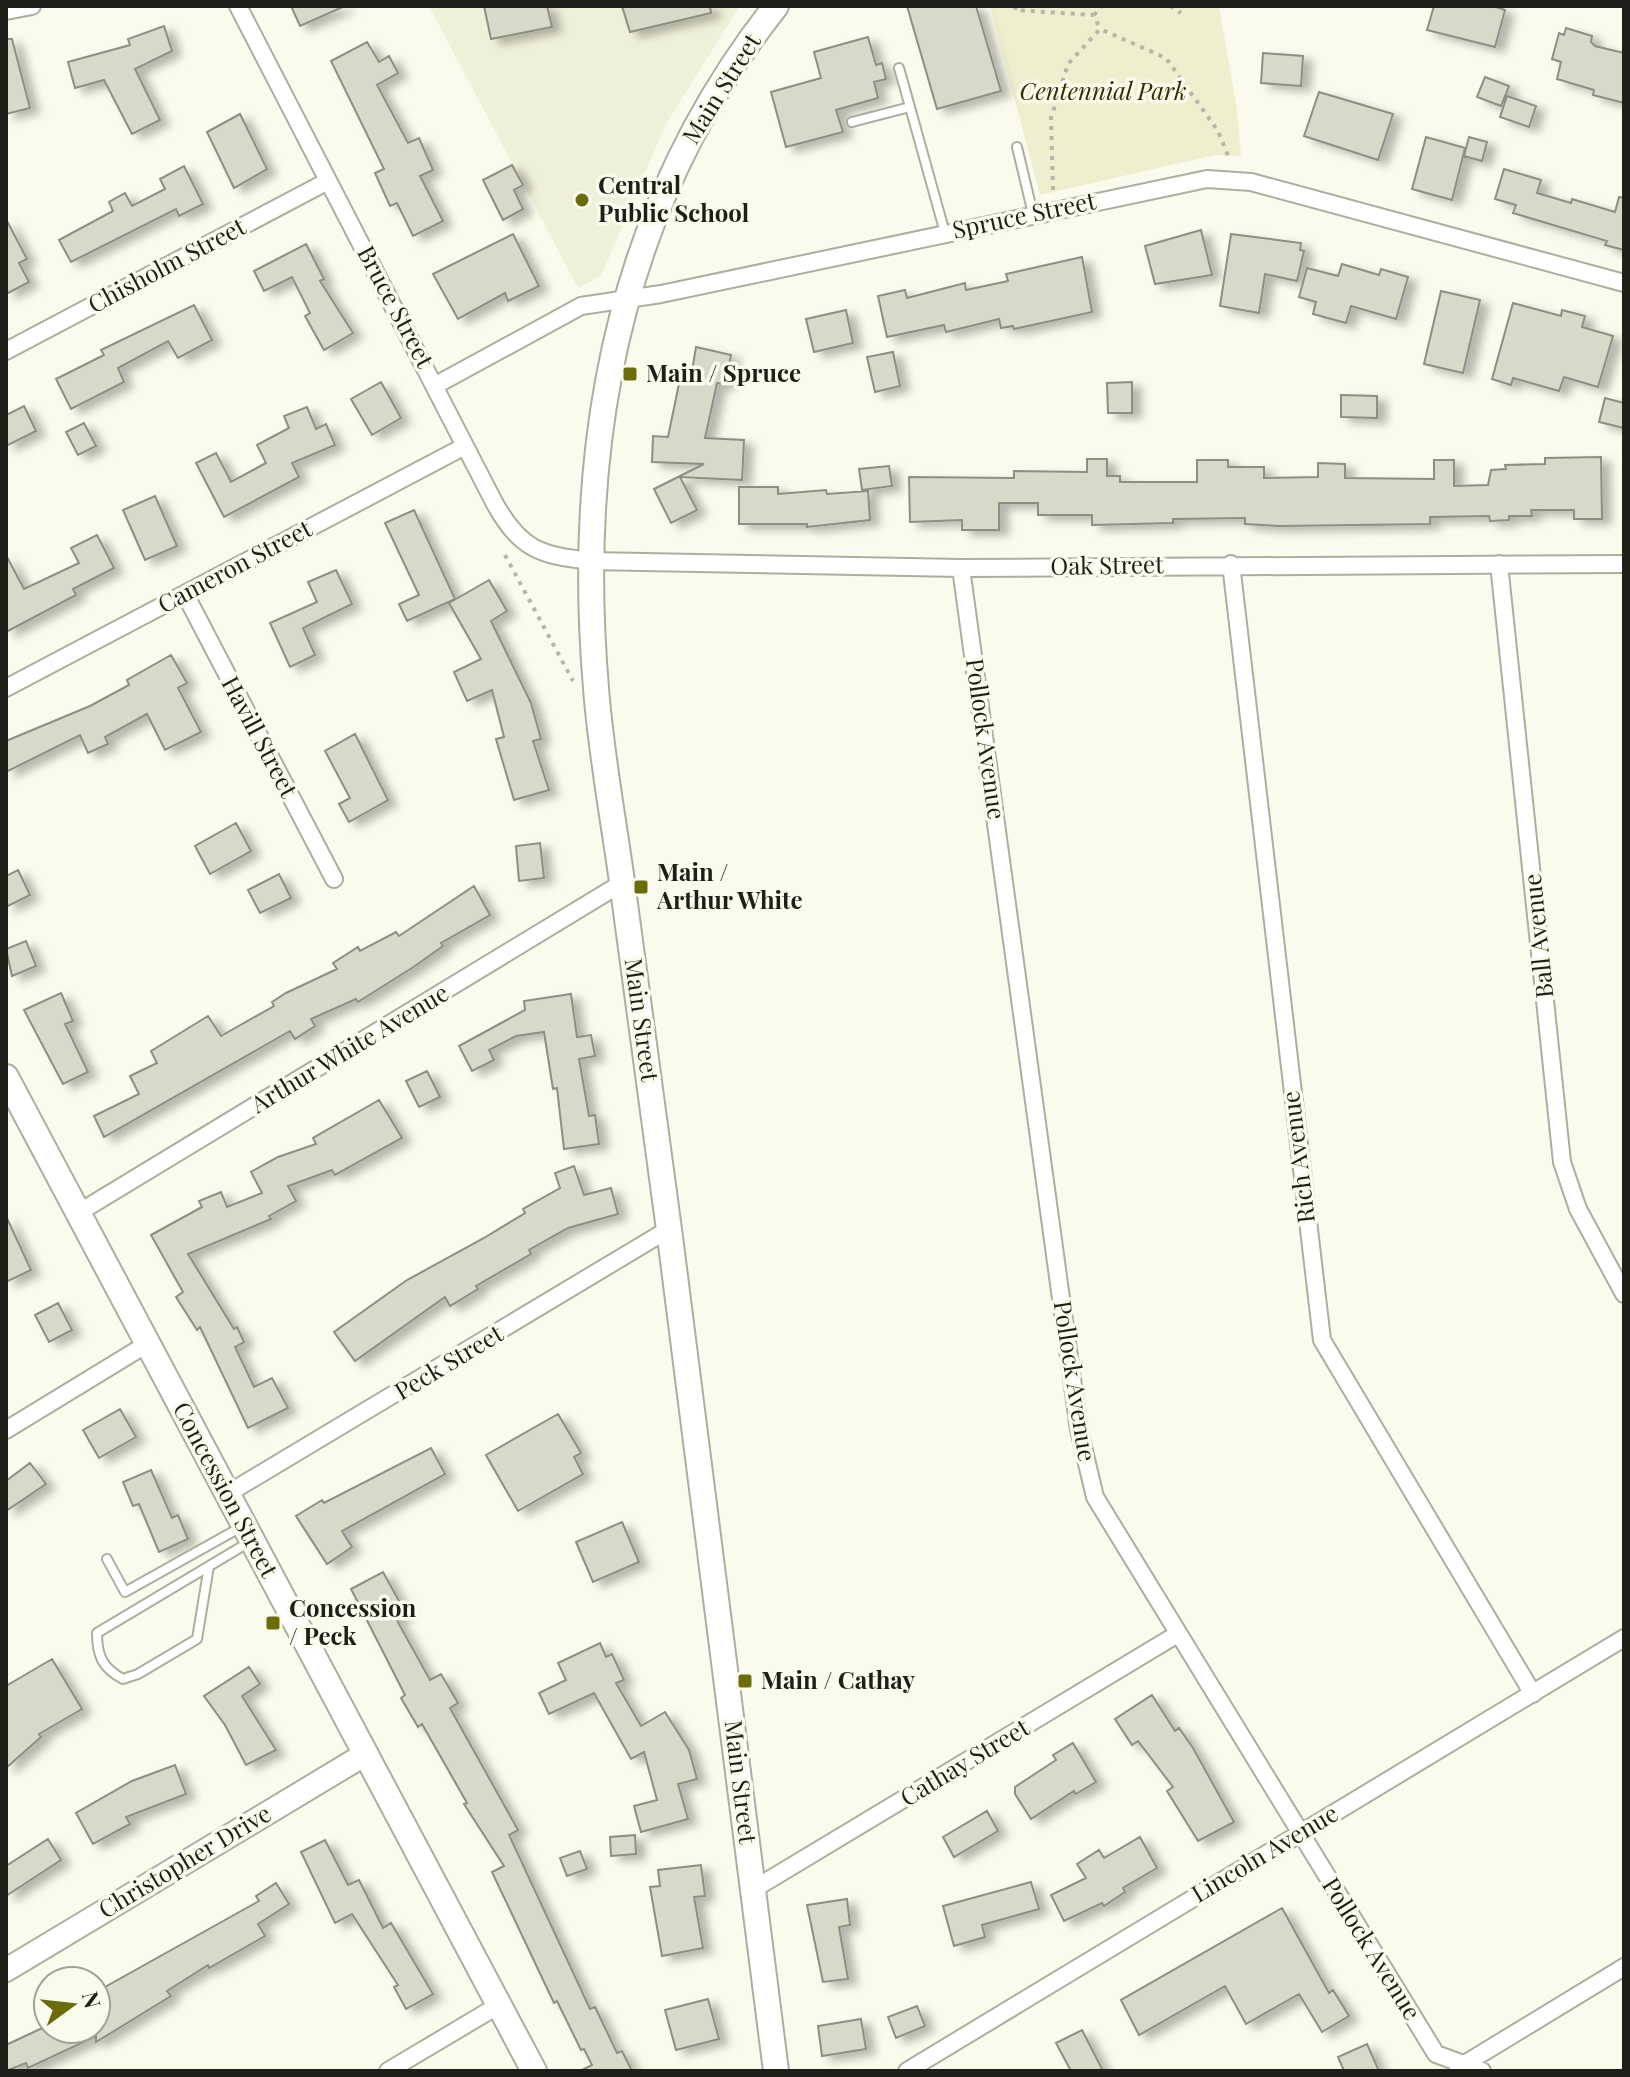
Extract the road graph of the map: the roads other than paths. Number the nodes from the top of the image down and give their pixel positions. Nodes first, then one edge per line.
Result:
1 (32, 6) edge
2 (238, 6) edge
3 (776, 6) edge
4 (6, 11) edge
5 (899, 68) dead end
6 (910, 107) junction
7 (852, 122) dead end
8 (1017, 147) dead end
9 (328, 181) junction
10 (1033, 214) junction
11 (945, 233) junction
12 (1624, 283) edge
13 (624, 299) junction
14 (6, 351) edge
15 (436, 385) junction
16 (465, 446) junction
17 (590, 561) junction
18 (1231, 564) junction
19 (1499, 564) junction
20 (1624, 564) edge
21 (961, 568) junction
22 (185, 594) junction
23 (6, 688) edge
24 (334, 879) dead end
25 (622, 883) junction
26 (6, 1077) edge
27 (78, 1213) junction
28 (669, 1229) junction
29 (1624, 1294) edge
30 (147, 1344) junction
31 (6, 1430) edge
32 (227, 1494) junction
33 (248, 1533) junction
34 (107, 1559) dead end
35 (209, 1566) junction
36 (1176, 1635) junction
37 (1624, 1638) edge
38 (1533, 1694) junction
39 (364, 1755) junction
40 (1300, 1833) junction
41 (754, 1889) junction
42 (1624, 1967) edge
43 (6, 1970) edge
44 (499, 2005) junction
45 (1458, 2068) edge
46 (388, 2071) edge
47 (534, 2071) edge
48 (776, 2071) edge
49 (907, 2071) edge
50 (1482, 2071) edge

1 - 4 street
2 - 9 street, Bruce Street
3 - 13 main road, Main Street
5 - 6 lane
6 - 7 lane
6 - 11 lane
8 - 10 lane
9 - 14 street, Chisholm Street
9 - 15 street, Bruce Street
10 - 11 street, Spruce Street
10 - 12 street, Spruce Street
11 - 13 street, Spruce Street
13 - 15 street, Spruce Street
13 - 17 main road, Main Street
15 - 16 street, Bruce Street
16 - 17 street, Bruce Street
16 - 22 street, Cameron Street
17 - 21 street, Oak Street
17 - 25 main road, Main Street
18 - 19 street, Oak Street
18 - 21 street, Oak Street
18 - 38 street, Rich Avenue
19 - 20 street, Oak Street
19 - 29 street, Ball Avenue
21 - 36 street, Pollock Avenue
22 - 23 street, Cameron Street
22 - 24 street, Havill Street
25 - 27 street, Arthur White Avenue
25 - 28 main road, Main Street
26 - 27 main road, Concession Street
27 - 30 main road, Concession Street
28 - 32 street, Peck Street
28 - 41 main road, Main Street
30 - 31 street
30 - 32 main road, Concession Street
32 - 33 main road, Concession Street
33 - 34 lane
33 - 35 lane
33 - 39 main road, Concession Street
35 - 35 lane
36 - 40 street, Pollock Avenue
36 - 41 street, Cathay Street
37 - 38 street, Lincoln Avenue
38 - 40 street, Lincoln Avenue
39 - 43 street, Christopher Drive
39 - 44 main road, Concession Street
40 - 45 street, Pollock Avenue
40 - 49 street, Lincoln Avenue
41 - 48 main road, Main Street
42 - 45 street
44 - 46 street
44 - 47 main road, Concession Street
45 - 50 street, Pollock Avenue

